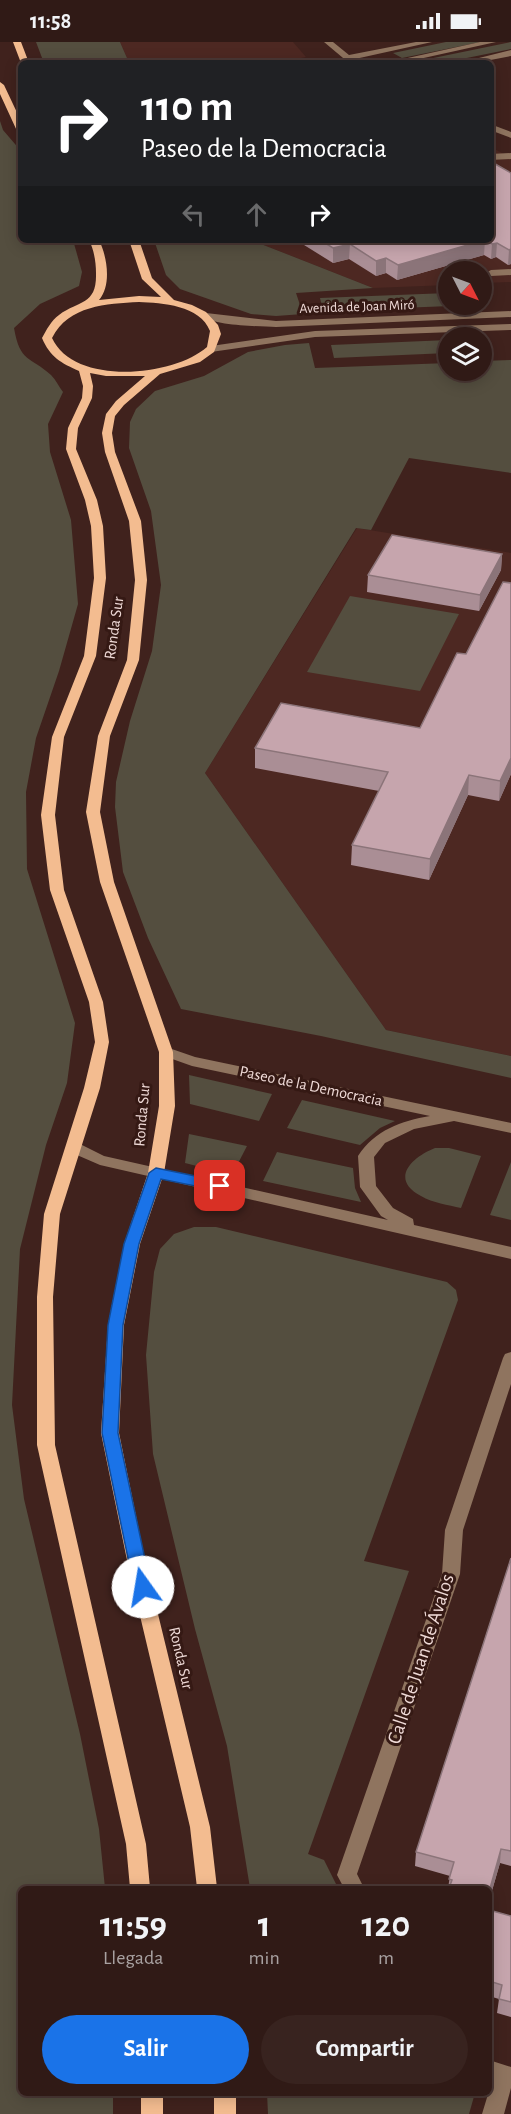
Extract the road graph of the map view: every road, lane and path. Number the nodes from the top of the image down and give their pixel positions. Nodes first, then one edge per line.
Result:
1 (17, 42) edge
2 (328, 42) edge
3 (428, 42) edge
4 (492, 42) edge
5 (511, 53) edge
6 (24, 60) edge
7 (350, 60) edge
8 (355, 60) edge
9 (404, 60) edge
10 (477, 60) edge
11 (0, 85) edge
12 (18, 124) edge
13 (494, 129) edge
14 (511, 135) edge
15 (511, 156) edge
16 (494, 157) edge
17 (95, 243) edge
18 (135, 243) edge
19 (511, 272) edge
20 (492, 273) edge
21 (171, 302) junction
22 (92, 304) junction
23 (511, 314) edge
24 (206, 316) junction
25 (511, 327) edge
26 (211, 349) junction
27 (84, 369) junction
28 (156, 372) junction
29 (166, 1052) junction
30 (457, 1117) junction
31 (511, 1128) edge
32 (75, 1148) junction
33 (156, 1173) junction
34 (425, 1232) junction
35 (511, 1253) edge
36 (511, 1358) edge
37 (140, 1886) edge
38 (207, 1886) edge
39 (353, 1886) edge
40 (501, 2074) edge
41 (152, 2096) edge
42 (225, 2096) edge
43 (152, 2114) edge
44 (225, 2114) edge
45 (493, 2114) edge

1 - 6 main road
2 - 7 street
3 - 8 street
4 - 9 street
5 - 10 street
11 - 12 main road
13 - 14 street
15 - 16 street
17 - 22 main road
18 - 21 main road, Ronda Sur
19 - 20 street
21 - 22 main road, Ronda Sur
21 - 24 main road, Ronda Sur
22 - 27 main road, Ronda Sur
23 - 24 street, Avenida de Joan Miró
24 - 26 main road
25 - 26 street, Avenida de Joan Miró
26 - 28 main road, Ronda Sur
27 - 28 main road, Ronda Sur
27 - 32 main road, Ronda Sur
28 - 29 main road, Ronda Sur
29 - 30 street, Paseo de la Democracia
29 - 33 main road, Ronda Sur
30 - 31 street, Paseo de la Democracia
30 - 34 street, Paseo de la Democracia
32 - 33 street, Paseo de la Democracia
32 - 37 main road, Ronda Sur
33 - 34 street, Paseo de la Democracia
33 - 38 main road, Ronda Sur
34 - 35 street, Paseo de la Democracia
36 - 39 street, Calle de Juan de Ávalos
40 - 45 street
41 - 43 main road
42 - 44 main road

